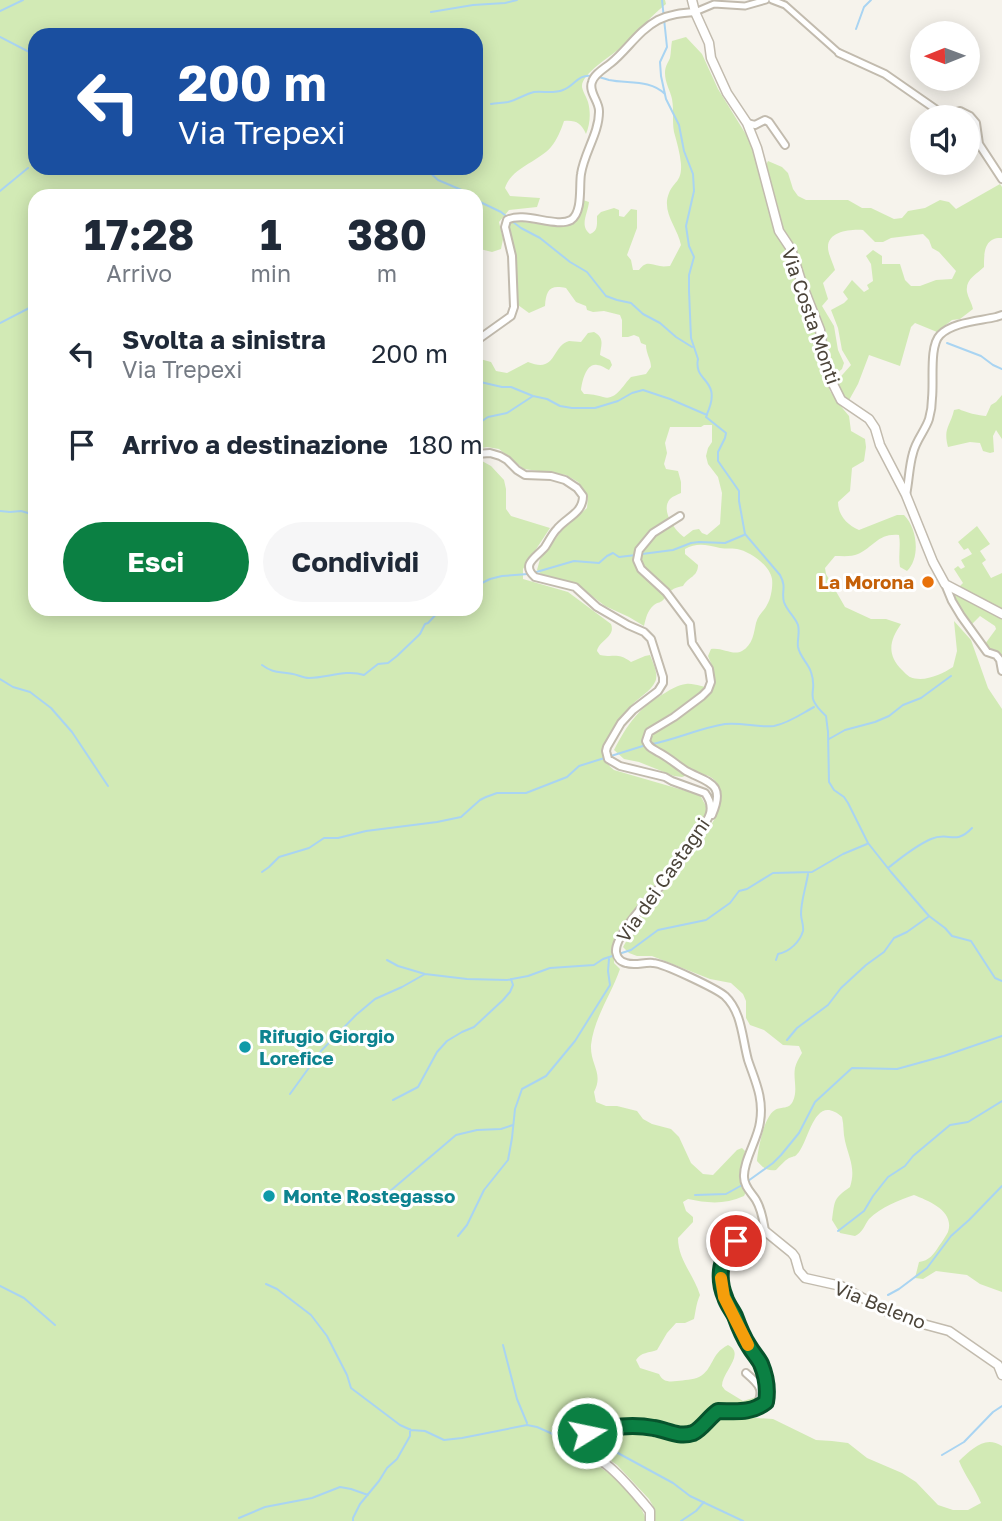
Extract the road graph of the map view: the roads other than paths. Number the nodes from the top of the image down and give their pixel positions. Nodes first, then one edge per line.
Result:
1 (692, 0) edge
2 (766, 0) edge
3 (772, 0) edge
4 (695, 12) junction
5 (839, 53) joint
6 (747, 123) junction
7 (785, 145) dead end
8 (1002, 179) edge
9 (1002, 315) edge
10 (483, 336) edge
11 (483, 454) edge
12 (906, 495) junction
13 (680, 516) dead end
14 (946, 583) junction
15 (1002, 614) edge
16 (1002, 671) edge
17 (707, 822) junction
18 (765, 1231) junction
19 (746, 1373) dead end
20 (1002, 1375) edge
21 (755, 1409) junction
22 (650, 1521) edge

1 - 4 street, Via Costa Monti
2 - 4 street
3 - 5 street
4 - 6 street, Via Costa Monti
4 - 10 street
5 - 8 street
6 - 7 street
6 - 12 street, Via Costa Monti
9 - 12 street
11 - 17 street, Via dei Castagni
12 - 14 street, Via Costa Monti
13 - 17 street
14 - 15 street
14 - 16 street
17 - 18 street, Via dei Castagni
18 - 20 street, Via Beleno
18 - 21 street
19 - 21 street
21 - 22 street

